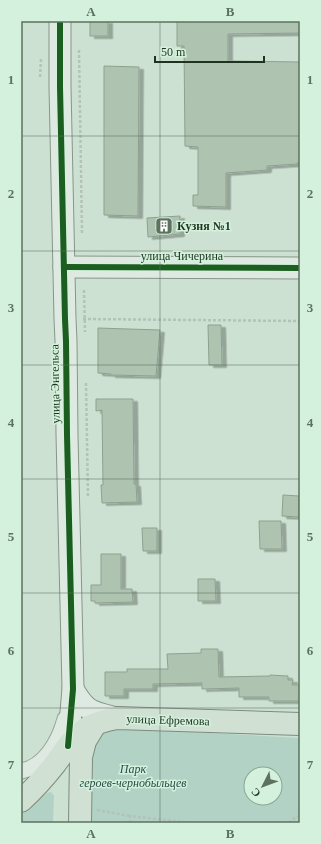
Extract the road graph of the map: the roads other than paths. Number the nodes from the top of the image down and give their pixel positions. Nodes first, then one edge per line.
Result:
1 (60, 21) edge
2 (64, 267) junction
3 (300, 268) edge
4 (73, 689) junction
5 (108, 720) junction
6 (300, 724) edge
7 (68, 746) junction
8 (54, 765) junction
9 (21, 771) edge
10 (21, 779) edge
11 (21, 801) edge
12 (86, 816) edge

1 - 2 street, улица Энгельса
2 - 3 street, улица Чичерина
2 - 4 street, улица Энгельса
4 - 5 street
4 - 7 street, улица Энгельса
4 - 9 street
5 - 6 main road, улица Ефремова
5 - 7 main road
5 - 12 main road
7 - 8 main road
8 - 10 street
8 - 11 main road

